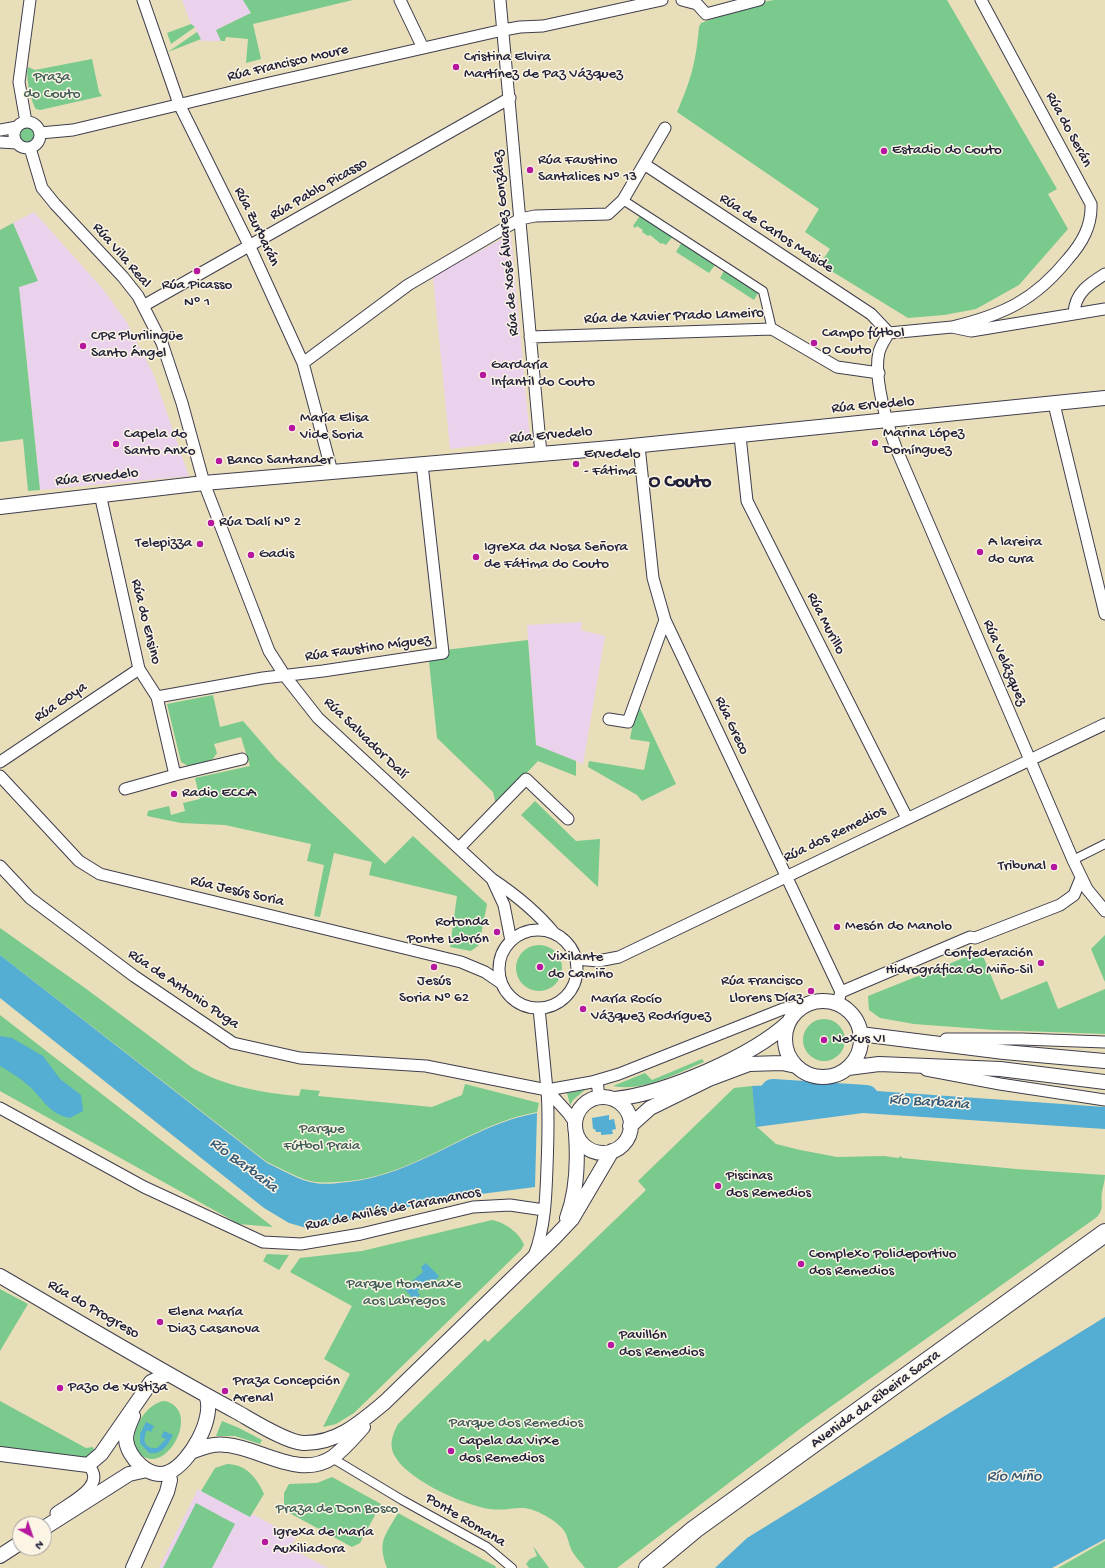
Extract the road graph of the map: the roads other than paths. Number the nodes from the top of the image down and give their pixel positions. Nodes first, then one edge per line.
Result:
1 (30, 0) edge
2 (143, 0) edge
3 (400, 0) edge
4 (500, 0) edge
5 (662, 0) edge
6 (682, 0) edge
7 (759, 0) edge
8 (981, 0) edge
9 (503, 30) junction
10 (423, 48) junction
11 (510, 98) junction
12 (179, 104) junction
13 (22, 124) junction
14 (665, 128) dead end
15 (0, 130) edge
16 (40, 133) junction
17 (0, 142) edge
18 (17, 143) junction
19 (30, 148) junction
20 (644, 164) junction
21 (623, 200) junction
22 (520, 219) junction
23 (250, 247) junction
24 (1105, 274) edge
25 (143, 306) junction
26 (1105, 309) edge
27 (1074, 313) junction
28 (952, 327) junction
29 (772, 329) junction
30 (889, 333) junction
31 (530, 337) junction
32 (303, 363) junction
33 (879, 373) junction
34 (1105, 398) edge
35 (1054, 404) junction
36 (887, 421) junction
37 (740, 436) junction
38 (639, 446) junction
39 (541, 454) junction
40 (422, 464) junction
41 (332, 472) junction
42 (204, 483) junction
43 (100, 494) junction
44 (0, 507) edge
45 (1105, 614) edge
46 (665, 620) junction
47 (139, 669) junction
48 (286, 676) junction
49 (157, 696) junction
50 (609, 719) dead end
51 (1105, 724) edge
52 (242, 759) dead end
53 (1029, 759) junction
54 (0, 762) edge
55 (0, 776) edge
56 (175, 776) junction
57 (125, 789) dead end
58 (907, 818) junction
59 (568, 819) dead end
60 (1105, 844) edge
61 (459, 848) junction
62 (1072, 860) junction
63 (0, 866) edge
64 (786, 876) junction
65 (1081, 878) junction
66 (492, 879) junction
67 (1105, 911) edge
68 (554, 933) junction
69 (511, 941) junction
70 (576, 959) junction
71 (501, 982) junction
72 (839, 998) junction
73 (805, 1006) junction
74 (539, 1008) junction
75 (789, 1022) junction
76 (860, 1034) junction
77 (904, 1039) junction
78 (1105, 1042) edge
79 (1105, 1061) edge
80 (906, 1065) junction
81 (796, 1066) junction
82 (848, 1068) junction
83 (597, 1081) junction
84 (1105, 1082) edge
85 (547, 1090) junction
86 (599, 1097) junction
87 (615, 1099) junction
88 (1105, 1100) edge
89 (0, 1108) edge
90 (630, 1126) junction
91 (576, 1128) junction
92 (612, 1151) junction
93 (542, 1207) junction
94 (1105, 1233) edge
95 (554, 1238) junction
96 (534, 1258) junction
97 (0, 1276) edge
98 (168, 1374) junction
99 (145, 1390) junction
100 (206, 1395) junction
101 (385, 1402) junction
102 (191, 1452) junction
103 (0, 1454) edge
104 (332, 1458) junction
105 (88, 1465) junction
106 (147, 1470) junction
107 (168, 1473) junction
108 (52, 1518) edge
109 (52, 1523) edge
110 (12, 1548) edge
111 (0, 1556) edge
112 (133, 1568) edge
113 (512, 1568) edge
114 (648, 1568) edge

1 - 13 street
2 - 12 street, Rúa Zurbarán
3 - 10 street
4 - 9 street, Rúa de Xosé Álvarez González
5 - 9 street, Rúa Francisco Moure
6 - 7 street
8 - 28 street, Rúa do Serán
9 - 10 street, Rúa Francisco Moure
9 - 11 street, Rúa de Xosé Álvarez González
10 - 12 street, Rúa Francisco Moure
11 - 22 street, Rúa de Xosé Álvarez González
11 - 23 street, Rúa Pablo Picasso
12 - 16 street, Rúa Francisco Moure
12 - 23 street, Rúa Zurbarán
13 - 15 street
13 - 16 street
13 - 18 street
14 - 20 street
16 - 19 street
17 - 18 street
18 - 19 street
19 - 25 street, Rúa Vila Real
20 - 21 street
20 - 30 street, Rúa de Carlos Maside
21 - 22 street
21 - 29 street
22 - 31 street, Rúa de Xosé Álvarez González
22 - 32 street
23 - 25 street, Rúa Pablo Picasso
23 - 32 street, Rúa Zurbarán
24 - 27 street
25 - 42 street, Rúa Vila Real
26 - 27 street
27 - 28 street
28 - 30 street
29 - 31 street, Rúa de Xavier Prado Lameiro
29 - 33 street, Rúa de Xavier Prado Lameiro
30 - 33 street
31 - 39 street, Rúa de Xosé Álvarez González
32 - 41 street, Rúa Zurbarán
33 - 36 street
34 - 35 street, Rúa Ervedelo
35 - 36 street, Rúa Ervedelo
35 - 45 street
36 - 37 street, Rúa Ervedelo
36 - 53 street, Rúa Velázquez
37 - 38 street, Rúa Ervedelo
37 - 58 street, Rúa Murillo
38 - 39 street, Rúa Ervedelo
38 - 46 street, Rúa Greco
39 - 40 street, Rúa Ervedelo
40 - 41 street, Rúa Ervedelo
40 - 48 street, Rúa Faustino Míguez
41 - 42 street, Rúa Ervedelo
42 - 43 street, Rúa Ervedelo
42 - 48 street, Rúa Salvador Dalí
43 - 44 street, Rúa Ervedelo
43 - 47 street, Rúa do Ensino
46 - 50 street
46 - 64 street, Rúa Greco
47 - 49 street, Rúa do Ensino
47 - 54 street, Rúa Goya
48 - 49 street, Rúa Faustino Míguez
48 - 61 street, Rúa Salvador Dalí
49 - 56 street, Rúa do Ensino
51 - 53 street, Rúa dos Remedios
52 - 56 street
53 - 58 street, Rúa dos Remedios
53 - 62 street, Rúa Velázquez
55 - 71 street, Rúa Jesús Soria
56 - 57 street
58 - 64 street, Rúa dos Remedios
59 - 61 street
60 - 62 street
61 - 66 street, Rúa Salvador Dalí
62 - 65 street, Rúa Velázquez
63 - 85 street, Rúa de Antonio Puga
64 - 70 street, Rúa dos Remedios
64 - 72 street, Rúa Greco
65 - 67 street, Rúa Velázquez
65 - 72 street
66 - 68 street, Rúa Salvador Dalí
66 - 69 street, Rúa Salvador Dalí
68 - 69 street
68 - 70 street
69 - 71 street
70 - 74 street
71 - 74 street
72 - 73 street
72 - 76 street
73 - 75 street
73 - 83 street
74 - 85 street
75 - 81 street
75 - 87 street
76 - 77 street
76 - 82 street
77 - 78 street
77 - 79 street
80 - 82 street
80 - 84 street
80 - 88 street
81 - 82 street
81 - 90 street
83 - 85 street
83 - 86 street
85 - 91 street
85 - 93 street
86 - 87 street
86 - 91 street
87 - 90 street
89 - 93 street, Rua de Avilés de Taramancos
90 - 92 street
91 - 92 street
91 - 95 street
92 - 95 street
93 - 96 street
94 - 114 highway, Avenida da Ribeira Sacra
95 - 96 street
96 - 101 street
97 - 98 street, Rúa do Progreso
98 - 99 street
98 - 100 street
99 - 105 street
99 - 106 street
100 - 101 street
100 - 102 street
101 - 104 street
102 - 104 street
102 - 107 street
103 - 105 street
104 - 113 street, Ponte Romana
105 - 108 street
106 - 107 street
106 - 109 street
107 - 112 street
110 - 111 street

